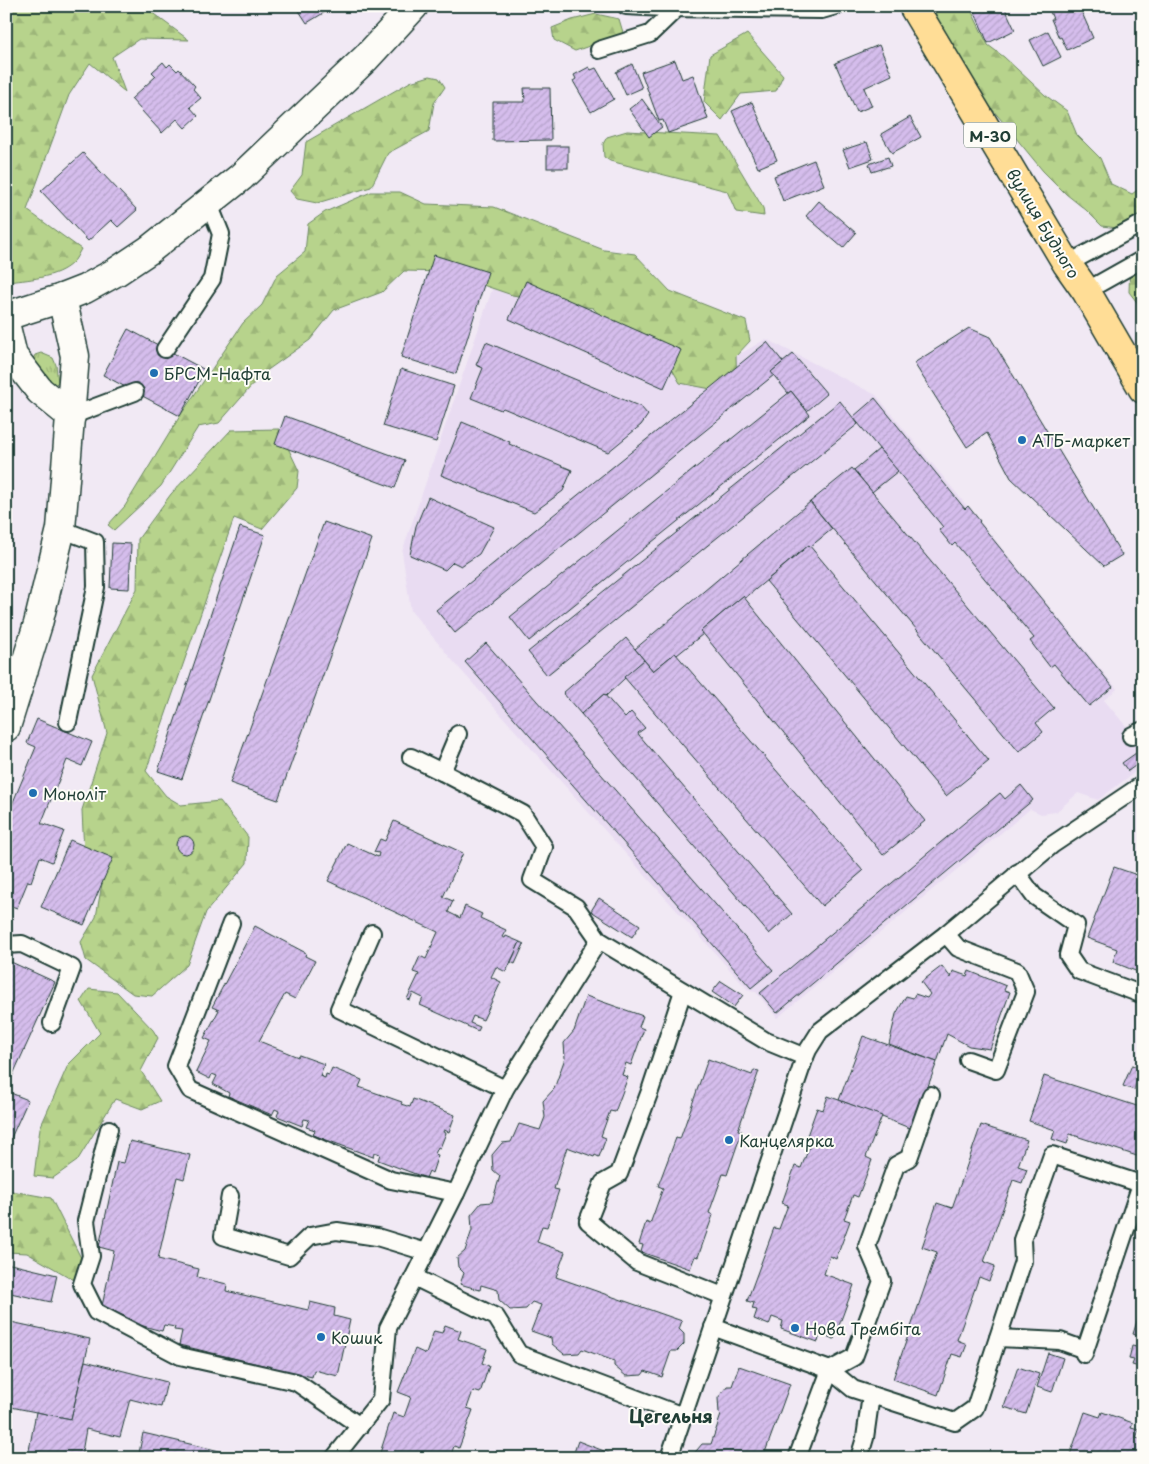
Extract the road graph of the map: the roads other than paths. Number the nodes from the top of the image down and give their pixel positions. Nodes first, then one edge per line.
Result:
1 (414, 6) edge
2 (626, 6) edge
3 (836, 6) edge
4 (914, 6) edge
5 (677, 8) junction
6 (599, 50) dead end
7 (209, 204) junction
8 (1143, 223) edge
9 (1143, 259) edge
10 (1067, 264) junction
11 (1086, 291) junction
12 (62, 298) junction
13 (6, 316) edge
14 (6, 326) edge
15 (165, 349) dead end
16 (1143, 389) edge
17 (135, 392) dead end
18 (70, 416) junction
19 (62, 529) junction
20 (68, 722) dead end
21 (6, 727) edge
22 (458, 734) dead end
23 (411, 757) dead end
24 (442, 772) junction
25 (1143, 784) edge
26 (1017, 873) junction
27 (230, 923) dead end
28 (372, 933) dead end
29 (946, 934) junction
30 (599, 940) junction
31 (6, 946) edge
32 (683, 991) junction
33 (1143, 995) edge
34 (52, 1023) dead end
35 (805, 1057) junction
36 (968, 1060) dead end
37 (505, 1089) junction
38 (931, 1095) dead end
39 (109, 1129) dead end
40 (456, 1193) junction
41 (230, 1196) dead end
42 (426, 1252) junction
43 (414, 1277) junction
44 (723, 1296) junction
45 (713, 1327) junction
46 (998, 1338) junction
47 (830, 1370) junction
48 (871, 1395) junction
49 (682, 1416) junction
50 (360, 1426) junction
51 (334, 1458) edge
52 (668, 1458) edge
53 (797, 1458) edge
54 (859, 1458) edge

1 - 7 street
2 - 5 lane
3 - 5 lane
4 - 10 highway, вулиця Будного / М-30
5 - 6 lane
7 - 12 street
7 - 15 lane
8 - 10 lane
9 - 11 lane
10 - 11 highway, вулиця Будного / М-30
11 - 16 highway, вулиця Будного / М-30
12 - 13 street
12 - 18 street
14 - 18 street
17 - 18 lane
18 - 19 street
19 - 20 lane
19 - 21 street
22 - 24 lane
23 - 24 lane
24 - 30 lane
25 - 26 lane
26 - 29 lane
26 - 33 lane
27 - 40 lane
28 - 37 lane
29 - 35 lane
29 - 36 lane
30 - 32 lane
30 - 37 lane
31 - 34 lane
32 - 35 lane
32 - 44 lane
35 - 44 lane
37 - 40 lane
38 - 47 lane
39 - 50 lane
40 - 42 lane
41 - 42 lane
42 - 43 lane
43 - 49 lane
43 - 50 lane
44 - 45 lane
45 - 47 lane
45 - 49 lane
46 - 46 lane
46 - 48 lane
47 - 48 lane
47 - 53 lane
48 - 54 lane
49 - 52 lane
50 - 51 lane

